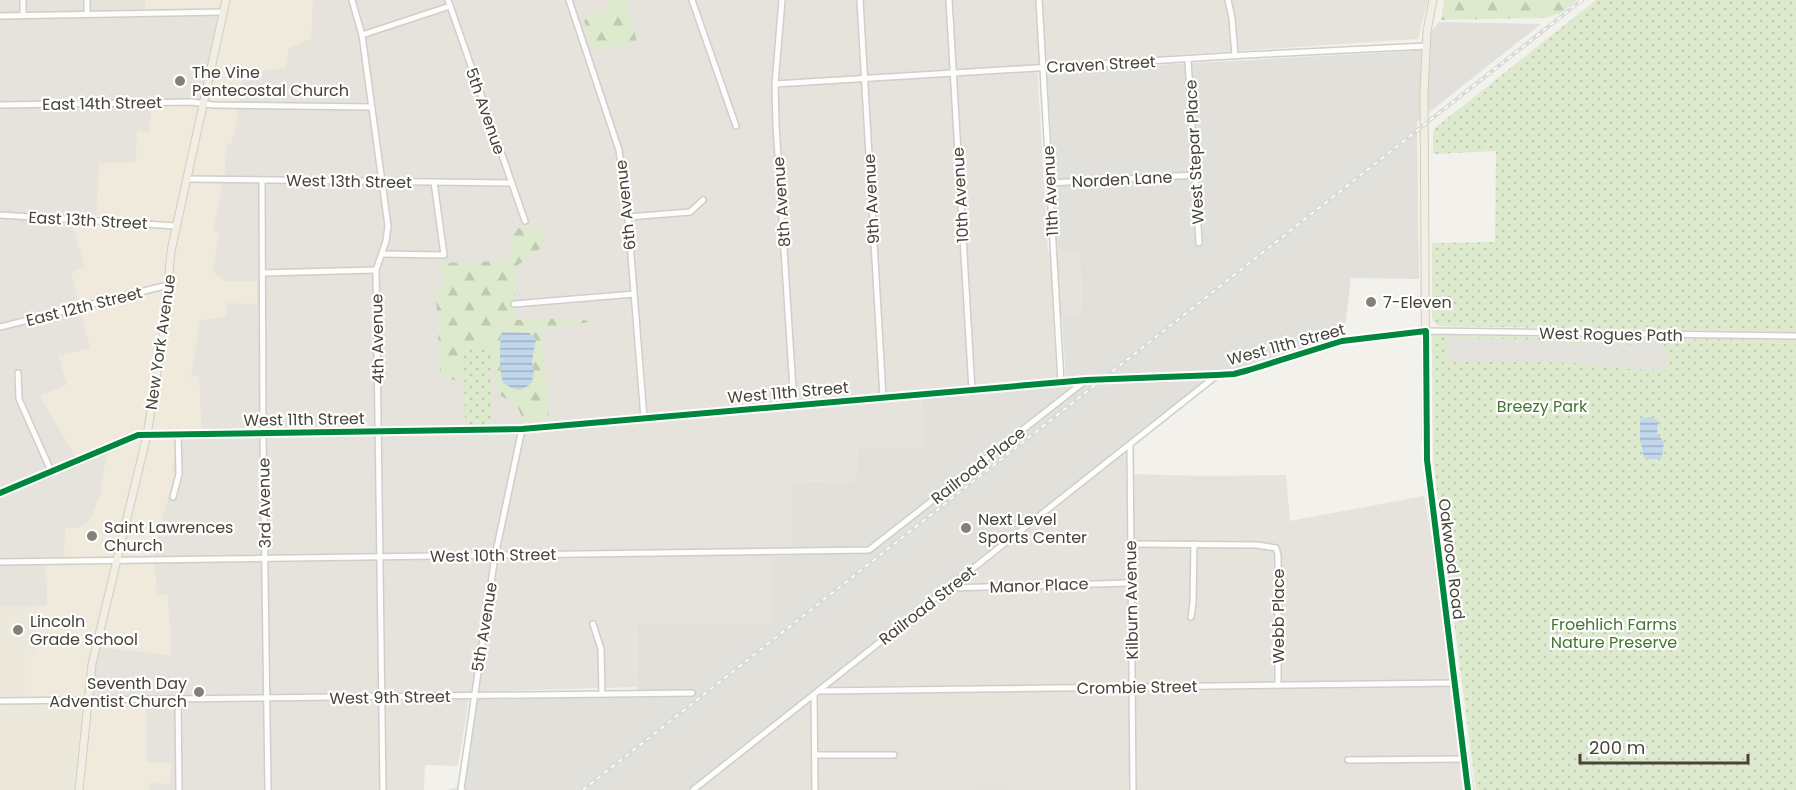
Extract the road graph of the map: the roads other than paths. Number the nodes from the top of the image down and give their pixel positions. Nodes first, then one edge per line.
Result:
1 (23, 0) edge
2 (87, 0) edge
3 (226, 0) edge
4 (352, 0) edge
5 (569, 0) edge
6 (692, 0) edge
7 (782, 0) edge
8 (860, 0) edge
9 (949, 0) edge
10 (1039, 0) edge
11 (1228, 0) edge
12 (1433, 0) edge
13 (449, 3) edge
14 (223, 12) junction
15 (87, 14) junction
16 (23, 15) junction
17 (0, 16) edge
18 (362, 35) junction
19 (1426, 46) junction
20 (1235, 56) junction
21 (1188, 60) junction
22 (1043, 67) junction
23 (954, 73) junction
24 (864, 78) junction
25 (775, 84) junction
26 (203, 104) junction
27 (0, 105) edge
28 (372, 107) junction
29 (736, 126) dead end
30 (1195, 175) junction
31 (187, 179) junction
32 (262, 180) junction
33 (382, 182) junction
34 (434, 182) junction
35 (511, 183) junction
36 (1049, 183) junction
37 (703, 200) dead end
38 (0, 214) edge
39 (628, 217) junction
40 (525, 221) dead end
41 (177, 226) junction
42 (1199, 243) dead end
43 (382, 254) junction
44 (376, 270) junction
45 (262, 273) junction
46 (168, 285) junction
47 (634, 294) junction
48 (514, 304) dead end
49 (0, 327) edge
50 (1426, 331) junction
51 (1796, 336) edge
52 (18, 373) dead end
53 (1217, 375) junction
54 (1086, 380) junction
55 (1061, 382) junction
56 (972, 390) junction
57 (883, 398) junction
58 (794, 405) junction
59 (644, 418) junction
60 (522, 429) junction
61 (379, 431) junction
62 (263, 434) junction
63 (147, 435) junction
64 (178, 435) junction
65 (1130, 445) junction
66 (51, 471) junction
67 (0, 493) edge
68 (173, 497) dead end
69 (1130, 544) junction
70 (1194, 544) junction
71 (869, 550) joint
72 (495, 556) junction
73 (381, 557) junction
74 (265, 558) junction
75 (117, 560) junction
76 (0, 562) edge
77 (1130, 583) junction
78 (948, 588) junction
79 (1191, 617) dead end
80 (593, 624) dead end
81 (1454, 683) junction
82 (1278, 685) junction
83 (1132, 687) junction
84 (692, 693) dead end
85 (817, 693) junction
86 (602, 694) junction
87 (382, 697) junction
88 (473, 697) junction
89 (267, 699) junction
90 (178, 700) junction
91 (0, 701) edge
92 (88, 701) junction
93 (815, 755) junction
94 (894, 755) dead end
95 (1464, 759) junction
96 (1348, 760) dead end
97 (79, 790) edge
98 (179, 790) edge
99 (268, 790) edge
100 (383, 790) edge
101 (462, 790) edge
102 (693, 790) edge
103 (815, 790) edge
104 (1133, 790) edge
105 (1468, 790) edge

1 - 16 street
2 - 15 street
3 - 14 main road, New York Avenue
4 - 18 street, 4th Avenue
5 - 39 street, 6th Avenue
6 - 29 street
7 - 25 street, 8th Avenue
8 - 24 street, 9th Avenue
9 - 23 street, 10th Avenue
10 - 22 street, 11th Avenue
11 - 20 street
12 - 19 main road, Oakwood Road
13 - 18 street
13 - 35 street, 5th Avenue
14 - 15 street
14 - 26 main road, New York Avenue
15 - 16 street
16 - 17 street
18 - 28 street, 4th Avenue
19 - 20 street, Craven Street
19 - 50 main road, Oakwood Road
20 - 21 street, Craven Street
21 - 22 street, Craven Street
21 - 30 street, West Stepar Place
22 - 23 street, Craven Street
22 - 36 street, 11th Avenue
23 - 24 street, Craven Street
23 - 56 street, 10th Avenue
24 - 25 street, Craven Street
24 - 57 street, 9th Avenue
25 - 58 street, 8th Avenue
26 - 27 street, East 14th Street
26 - 28 street, East 14th Street
26 - 31 main road, New York Avenue
28 - 33 street, 4th Avenue
30 - 36 street, Norden Lane
30 - 42 street, West Stepar Place
31 - 32 street, West 13th Street
31 - 41 main road, New York Avenue
32 - 33 street, West 13th Street
32 - 45 street, 3rd Avenue
33 - 34 street, West 13th Street
33 - 43 street, 4th Avenue
34 - 35 street, West 13th Street
34 - 43 street
35 - 40 street, 5th Avenue
36 - 55 street, 11th Avenue
37 - 39 street
38 - 41 street, East 13th Street
39 - 47 street, 6th Avenue
41 - 46 main road, New York Avenue
43 - 44 street, 4th Avenue
44 - 45 street
44 - 61 street, 4th Avenue
45 - 62 street, 3rd Avenue
46 - 49 street, East 12th Street
46 - 63 main road, New York Avenue
47 - 48 street
47 - 59 street, 6th Avenue
50 - 51 street, West Rogues Path
50 - 53 street, West 11th Street
50 - 81 main road, Oakwood Road
52 - 66 street
53 - 54 street, West 11th Street
53 - 65 street, Railroad Street
54 - 55 street, West 11th Street
54 - 71 street, Railroad Place
55 - 56 street, West 11th Street
56 - 57 street, West 11th Street
57 - 58 street, West 11th Street
58 - 59 street, West 11th Street
59 - 60 street, West 11th Street
60 - 61 street, West 11th Street
60 - 72 street, 5th Avenue
61 - 62 street, West 11th Street
61 - 73 street, 4th Avenue
62 - 64 street, West 11th Street
62 - 74 street, 3rd Avenue
63 - 64 street, West 11th Street
63 - 66 street, West 11th Street
63 - 75 main road, New York Avenue
64 - 68 street
65 - 69 street, Kilburn Avenue
65 - 78 street, Railroad Street
66 - 67 street, West 11th Street
69 - 70 street
69 - 77 street, Kilburn Avenue
70 - 79 street
70 - 82 street, Webb Place
71 - 72 street, West 10th Street
72 - 73 street, West 10th Street
72 - 88 street, 5th Avenue
73 - 74 street, West 10th Street
73 - 87 street, 4th Avenue
74 - 75 street, West 10th Street
74 - 89 street, 3rd Avenue
75 - 76 street, West 10th Street
75 - 92 main road, New York Avenue
77 - 78 street, Manor Place
77 - 83 street, Kilburn Avenue
78 - 85 street, Railroad Street
80 - 86 street
81 - 82 street, Crombie Street
81 - 95 main road, Oakwood Road
82 - 83 street, Crombie Street
83 - 85 street, Crombie Street
83 - 104 street, Kilburn Avenue
84 - 86 street, West 9th Street
85 - 93 street
85 - 102 street, Railroad Street
86 - 88 street, West 9th Street
87 - 88 street, West 9th Street
87 - 89 street, West 9th Street
87 - 100 street, 4th Avenue
88 - 101 street, 5th Avenue
89 - 90 street, West 9th Street
89 - 99 street, 3rd Avenue
90 - 92 street, West 9th Street
90 - 98 street
91 - 92 street, West 9th Street
92 - 97 main road, New York Avenue
93 - 94 street
93 - 103 street
95 - 96 street
95 - 105 main road, Oakwood Road

